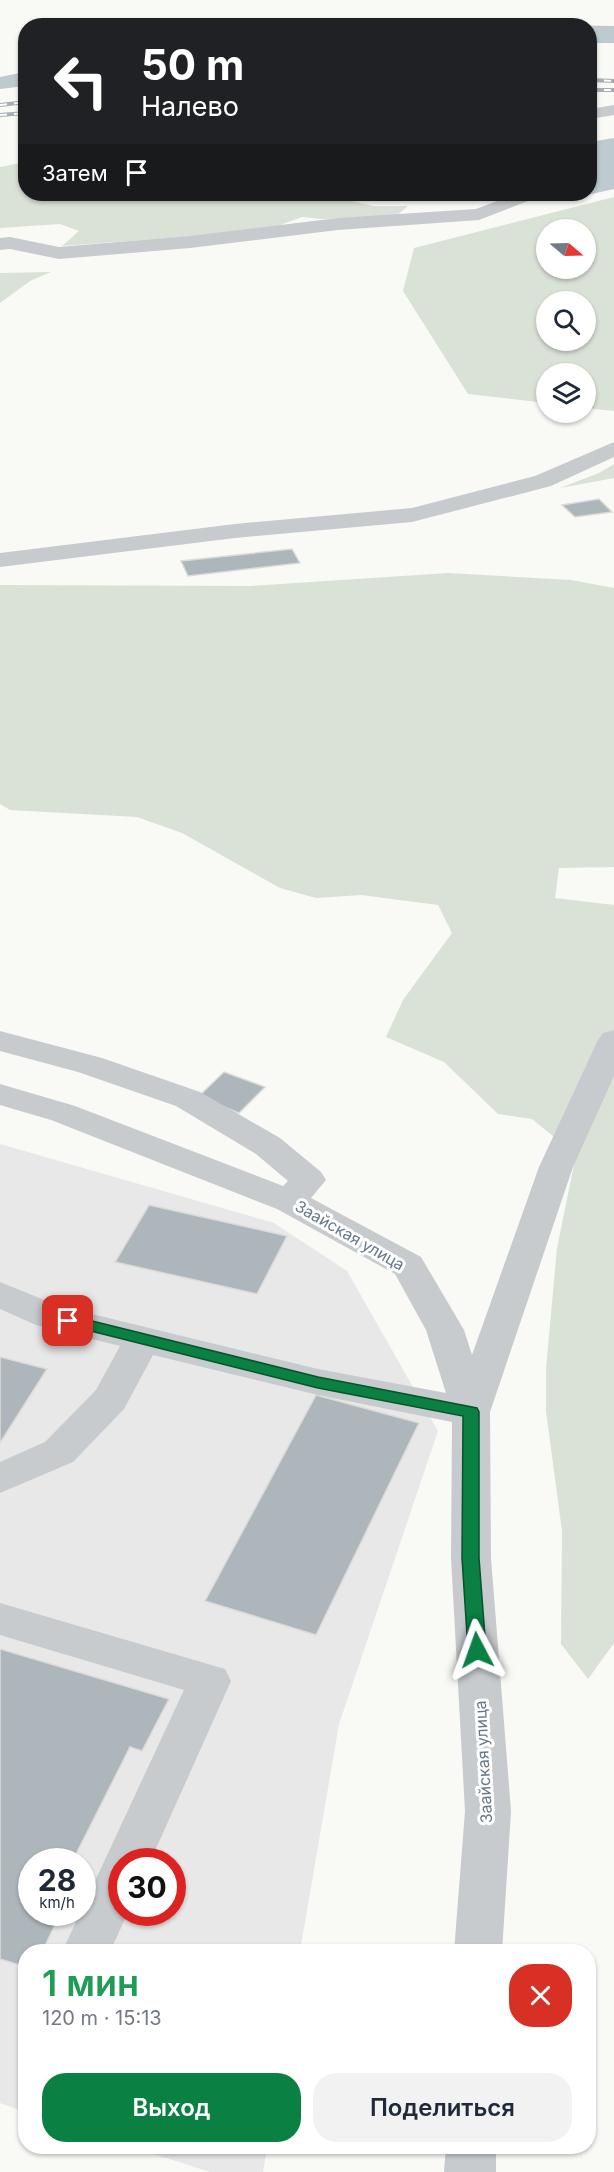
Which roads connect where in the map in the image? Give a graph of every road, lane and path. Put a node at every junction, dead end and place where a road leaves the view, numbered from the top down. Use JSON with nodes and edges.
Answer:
{"nodes":[{"id":1,"x":614,"y":110,"type":"edge"},
{"id":2,"x":597,"y":113,"type":"edge"},
{"id":3,"x":486,"y":201,"type":"edge"},
{"id":4,"x":512,"y":201,"type":"edge"},
{"id":5,"x":502,"y":205,"type":"junction"},
{"id":6,"x":0,"y":244,"type":"edge"},
{"id":7,"x":614,"y":449,"type":"edge"},
{"id":8,"x":0,"y":560,"type":"edge"},
{"id":9,"x":614,"y":1040,"type":"edge"},
{"id":10,"x":0,"y":1041,"type":"edge"},
{"id":11,"x":0,"y":1094,"type":"edge"},
{"id":12,"x":289,"y":1201,"type":"junction"},
{"id":13,"x":0,"y":1294,"type":"edge"},
{"id":14,"x":143,"y":1339,"type":"junction"},
{"id":15,"x":471,"y":1412,"type":"junction"},
{"id":16,"x":0,"y":1478,"type":"edge"},
{"id":17,"x":0,"y":1619,"type":"edge"},
{"id":18,"x":133,"y":1848,"type":"edge"},
{"id":19,"x":108,"y":1904,"type":"edge"},
{"id":20,"x":90,"y":1944,"type":"edge"},
{"id":21,"x":479,"y":1944,"type":"edge"},
{"id":22,"x":471,"y":2154,"type":"edge"},
{"id":23,"x":470,"y":2172,"type":"edge"}],
"edges":[{"from":1,"to":2,"type":"street"},
{"from":3,"to":5,"type":"street"},
{"from":4,"to":5,"type":"street"},
{"from":5,"to":6,"type":"street"},
{"from":7,"to":8,"type":"street"},
{"from":9,"to":15,"type":"street"},
{"from":10,"to":12,"type":"street","name":"Заайская улица"},
{"from":11,"to":12,"type":"street"},
{"from":12,"to":15,"type":"street","name":"Заайская улица"},
{"from":13,"to":14,"type":"street"},
{"from":14,"to":15,"type":"street"},
{"from":14,"to":16,"type":"street"},
{"from":15,"to":21,"type":"street","name":"Заайская улица"},
{"from":17,"to":18,"type":"street"},
{"from":19,"to":20,"type":"street"},
{"from":22,"to":23,"type":"street"}]}
